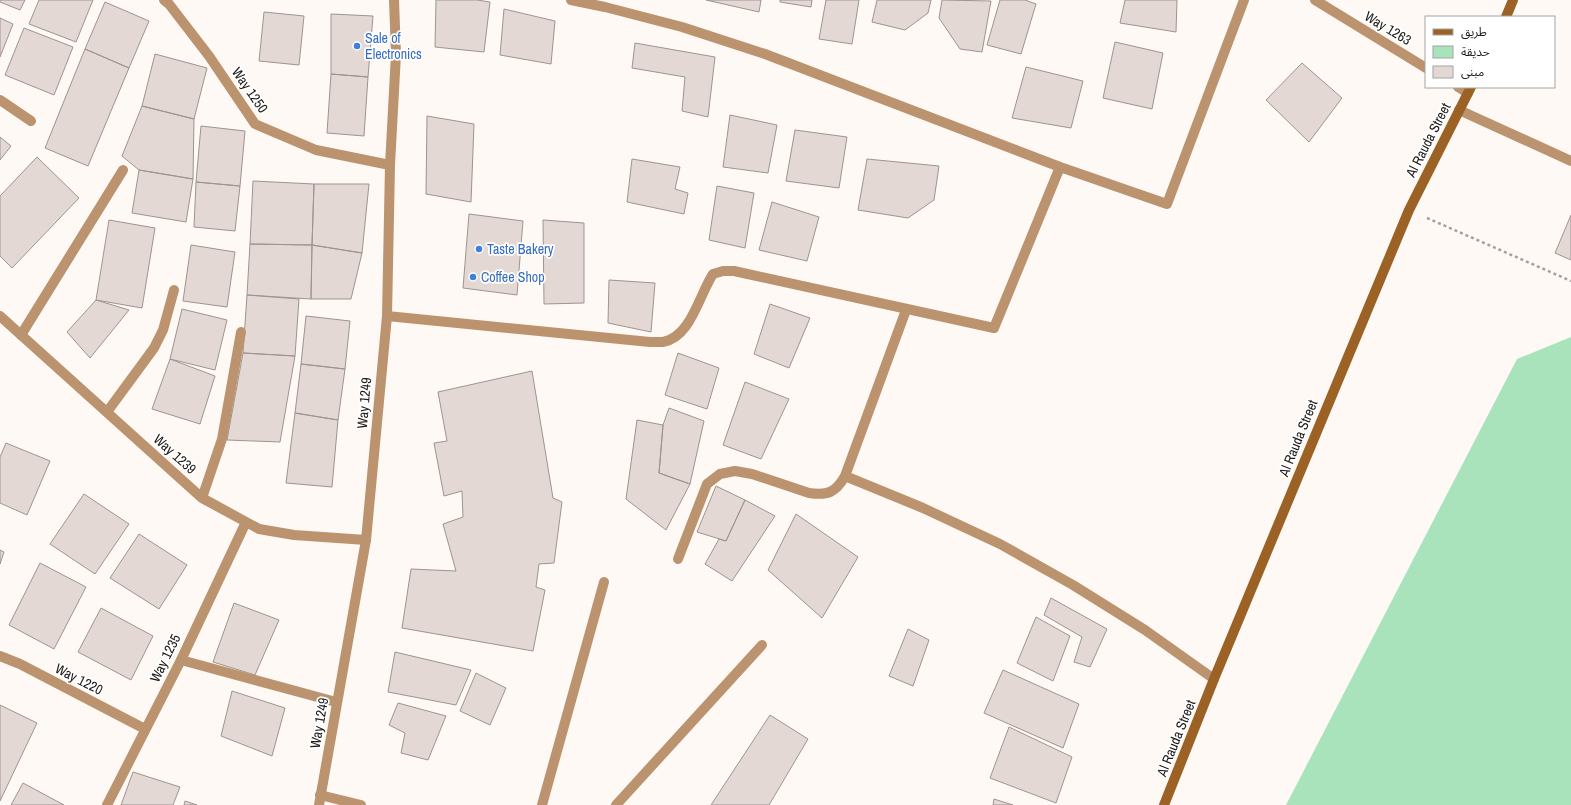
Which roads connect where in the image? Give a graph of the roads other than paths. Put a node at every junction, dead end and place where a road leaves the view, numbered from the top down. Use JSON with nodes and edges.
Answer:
{"nodes":[{"id":1,"x":164,"y":0,"type":"edge"},
{"id":2,"x":394,"y":0,"type":"edge"},
{"id":3,"x":571,"y":0,"type":"edge"},
{"id":4,"x":1244,"y":0,"type":"edge"},
{"id":5,"x":1315,"y":0,"type":"edge"},
{"id":6,"x":1518,"y":0,"type":"edge"},
{"id":7,"x":606,"y":3,"type":"edge"},
{"id":8,"x":1510,"y":9,"type":"edge"},
{"id":9,"x":1425,"y":67,"type":"edge"},
{"id":10,"x":1469,"y":90,"type":"edge"},
{"id":11,"x":0,"y":100,"type":"edge"},
{"id":12,"x":1459,"y":110,"type":"junction"},
{"id":13,"x":31,"y":121,"type":"dead end"},
{"id":14,"x":1571,"y":162,"type":"edge"},
{"id":15,"x":390,"y":165,"type":"junction"},
{"id":16,"x":1060,"y":167,"type":"junction"},
{"id":17,"x":123,"y":170,"type":"dead end"},
{"id":18,"x":174,"y":290,"type":"dead end"},
{"id":19,"x":906,"y":310,"type":"junction"},
{"id":20,"x":0,"y":316,"type":"edge"},
{"id":21,"x":387,"y":316,"type":"junction"},
{"id":22,"x":241,"y":332,"type":"dead end"},
{"id":23,"x":21,"y":335,"type":"junction"},
{"id":24,"x":107,"y":412,"type":"junction"},
{"id":25,"x":845,"y":476,"type":"junction"},
{"id":26,"x":202,"y":498,"type":"junction"},
{"id":27,"x":246,"y":522,"type":"junction"},
{"id":28,"x":366,"y":540,"type":"junction"},
{"id":29,"x":678,"y":559,"type":"dead end"},
{"id":30,"x":604,"y":582,"type":"dead end"},
{"id":31,"x":762,"y":645,"type":"dead end"},
{"id":32,"x":0,"y":656,"type":"edge"},
{"id":33,"x":181,"y":660,"type":"junction"},
{"id":34,"x":1214,"y":679,"type":"junction"},
{"id":35,"x":336,"y":702,"type":"junction"},
{"id":36,"x":146,"y":729,"type":"junction"},
{"id":37,"x":320,"y":800,"type":"edge"},
{"id":38,"x":107,"y":805,"type":"edge"},
{"id":39,"x":361,"y":805,"type":"edge"},
{"id":40,"x":542,"y":805,"type":"edge"},
{"id":41,"x":616,"y":805,"type":"edge"},
{"id":42,"x":1164,"y":805,"type":"edge"}],
"edges":[{"from":1,"to":15,"type":"street","name":"Way 1250"},
{"from":2,"to":15,"type":"street","name":"Way 1249"},
{"from":3,"to":7,"type":"street"},
{"from":4,"to":16,"type":"street"},
{"from":5,"to":9,"type":"street","name":"Way 1263"},
{"from":6,"to":8,"type":"main road"},
{"from":7,"to":16,"type":"street"},
{"from":10,"to":12,"type":"main road","name":"Al Rauda Street"},
{"from":11,"to":13,"type":"street"},
{"from":12,"to":14,"type":"street"},
{"from":12,"to":34,"type":"main road","name":"Al Rauda Street"},
{"from":15,"to":21,"type":"street","name":"Way 1249"},
{"from":16,"to":19,"type":"street"},
{"from":17,"to":23,"type":"street"},
{"from":18,"to":24,"type":"street"},
{"from":19,"to":21,"type":"street"},
{"from":19,"to":25,"type":"street"},
{"from":20,"to":23,"type":"street","name":"Way 1239"},
{"from":21,"to":28,"type":"street","name":"Way 1249"},
{"from":22,"to":26,"type":"street"},
{"from":23,"to":24,"type":"street","name":"Way 1239"},
{"from":24,"to":26,"type":"street","name":"Way 1239"},
{"from":25,"to":29,"type":"street"},
{"from":25,"to":34,"type":"street"},
{"from":26,"to":27,"type":"street","name":"Way 1239"},
{"from":27,"to":28,"type":"street","name":"Way 1239"},
{"from":27,"to":33,"type":"street","name":"Way 1235"},
{"from":28,"to":35,"type":"street","name":"Way 1249"},
{"from":30,"to":40,"type":"street"},
{"from":31,"to":41,"type":"street"},
{"from":32,"to":36,"type":"street","name":"Way 1220"},
{"from":33,"to":35,"type":"street"},
{"from":33,"to":36,"type":"street","name":"Way 1235"},
{"from":34,"to":42,"type":"main road","name":"Al Rauda Street"},
{"from":35,"to":37,"type":"street","name":"Way 1249"},
{"from":36,"to":38,"type":"street","name":"Way 1235"},
{"from":37,"to":39,"type":"street"}]}
